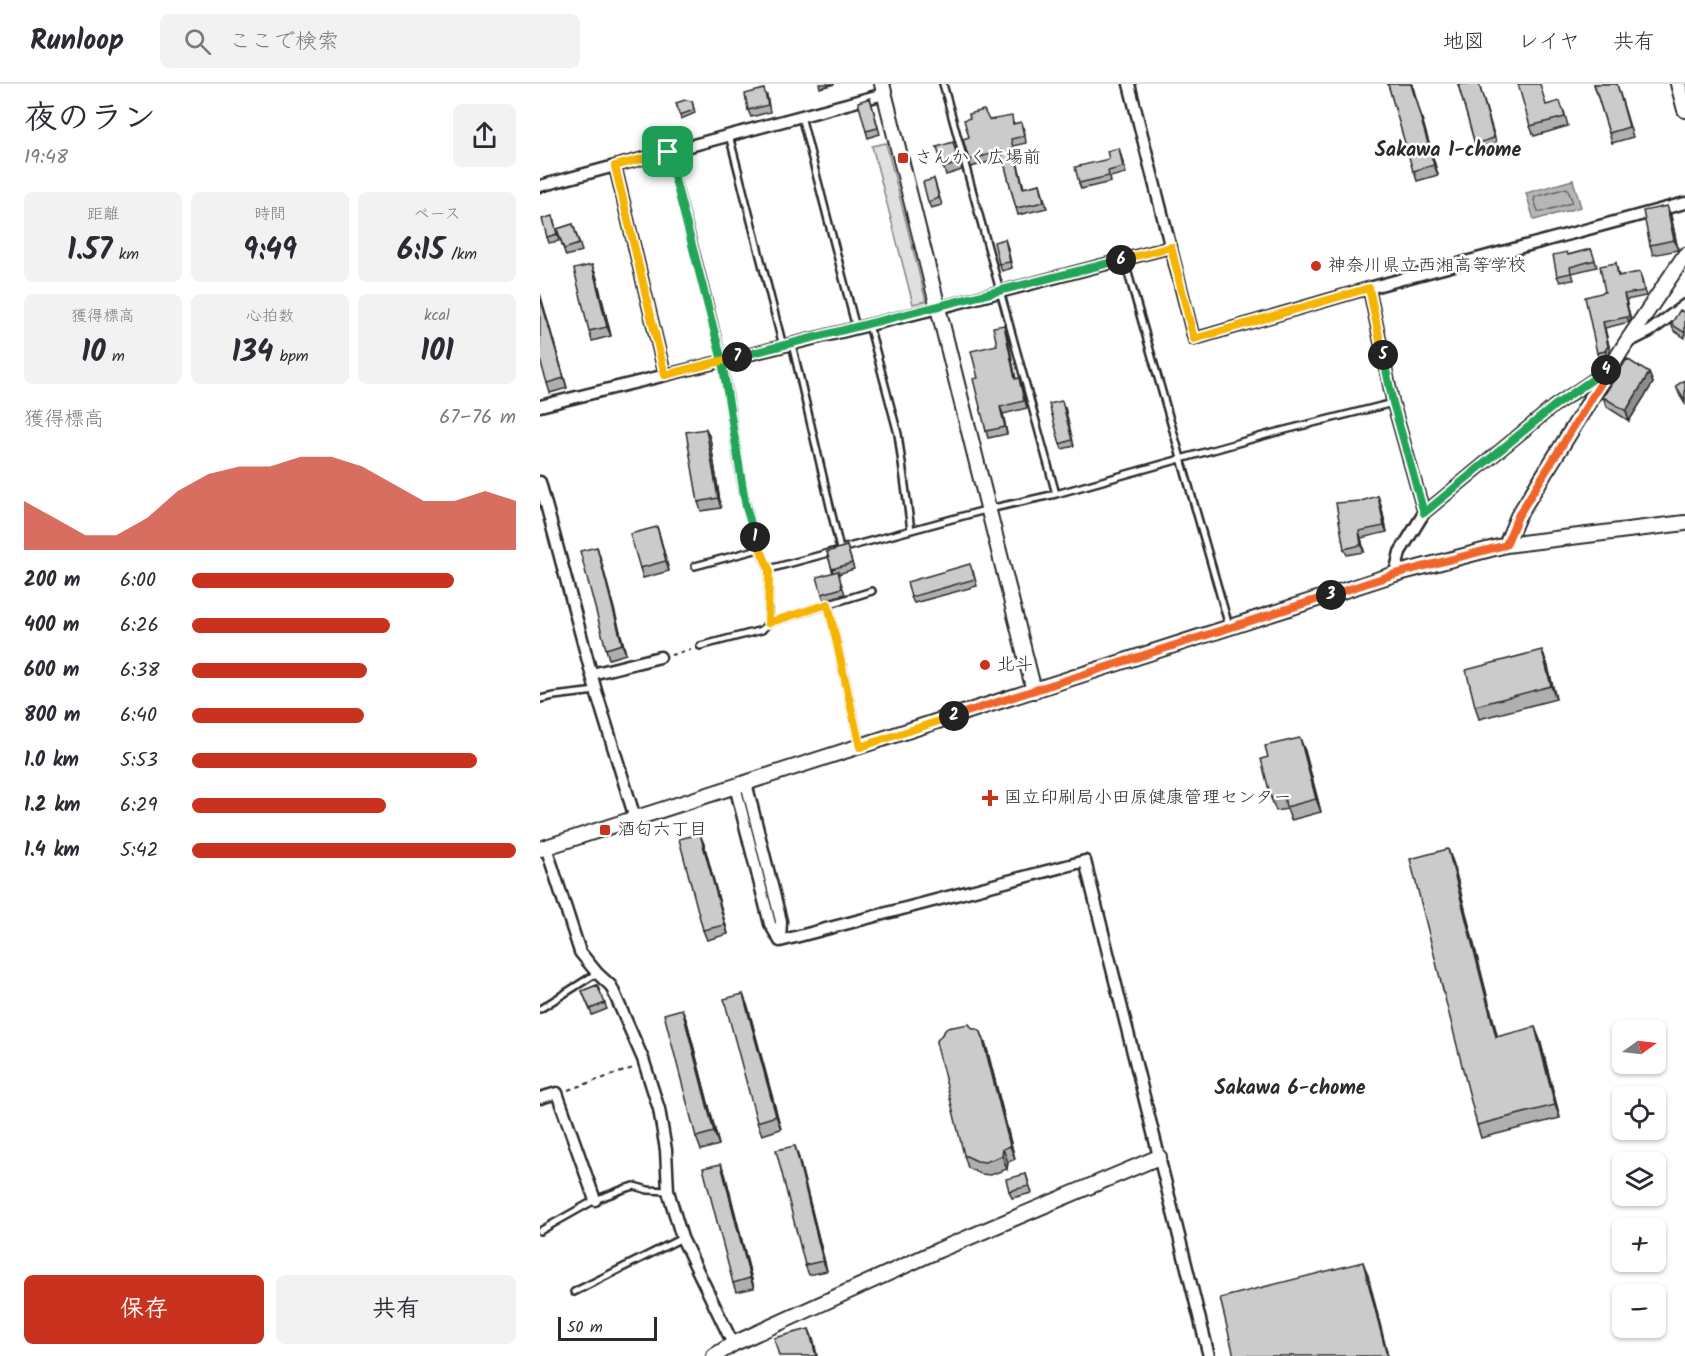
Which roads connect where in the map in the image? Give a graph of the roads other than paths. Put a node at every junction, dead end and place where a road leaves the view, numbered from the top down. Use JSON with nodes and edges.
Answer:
{"nodes":[{"id":1,"x":943,"y":84,"type":"edge"},
{"id":2,"x":1129,"y":84,"type":"edge"},
{"id":3,"x":1678,"y":84,"type":"edge"},
{"id":4,"x":883,"y":89,"type":"edge"},
{"id":5,"x":1685,"y":110,"type":"edge"},
{"id":6,"x":801,"y":116,"type":"junction"},
{"id":7,"x":729,"y":135,"type":"junction"},
{"id":8,"x":668,"y":152,"type":"junction"},
{"id":9,"x":615,"y":166,"type":"junction"},
{"id":10,"x":540,"y":186,"type":"edge"},
{"id":11,"x":1685,"y":203,"type":"edge"},
{"id":12,"x":1171,"y":247,"type":"junction"},
{"id":13,"x":1685,"y":255,"type":"edge"},
{"id":14,"x":1124,"y":259,"type":"junction"},
{"id":15,"x":1369,"y":288,"type":"junction"},
{"id":16,"x":1000,"y":290,"type":"junction"},
{"id":17,"x":1685,"y":305,"type":"edge"},
{"id":18,"x":938,"y":308,"type":"junction"},
{"id":19,"x":869,"y":324,"type":"junction"},
{"id":20,"x":856,"y":328,"type":"junction"},
{"id":21,"x":1626,"y":343,"type":"junction"},
{"id":22,"x":788,"y":345,"type":"junction"},
{"id":23,"x":722,"y":361,"type":"junction"},
{"id":24,"x":1611,"y":367,"type":"junction"},
{"id":25,"x":665,"y":375,"type":"junction"},
{"id":26,"x":1393,"y":403,"type":"junction"},
{"id":27,"x":540,"y":405,"type":"edge"},
{"id":28,"x":1181,"y":459,"type":"junction"},
{"id":29,"x":540,"y":482,"type":"edge"},
{"id":30,"x":1056,"y":494,"type":"junction"},
{"id":31,"x":989,"y":509,"type":"junction"},
{"id":32,"x":1424,"y":513,"type":"junction"},
{"id":33,"x":1685,"y":523,"type":"edge"},
{"id":34,"x":911,"y":530,"type":"junction"},
{"id":35,"x":1506,"y":545,"type":"junction"},
{"id":36,"x":759,"y":549,"type":"junction"},
{"id":37,"x":840,"y":549,"type":"junction"},
{"id":38,"x":695,"y":566,"type":"dead end"},
{"id":39,"x":769,"y":569,"type":"junction"},
{"id":40,"x":1395,"y":574,"type":"junction"},
{"id":41,"x":872,"y":591,"type":"dead end"},
{"id":42,"x":828,"y":604,"type":"junction"},
{"id":43,"x":768,"y":623,"type":"junction"},
{"id":44,"x":1229,"y":628,"type":"junction"},
{"id":45,"x":700,"y":646,"type":"road end"},
{"id":46,"x":660,"y":657,"type":"road end"},
{"id":47,"x":592,"y":675,"type":"junction"},
{"id":48,"x":596,"y":691,"type":"junction"},
{"id":49,"x":1034,"y":691,"type":"junction"},
{"id":50,"x":540,"y":699,"type":"edge"},
{"id":51,"x":860,"y":747,"type":"junction"},
{"id":52,"x":741,"y":785,"type":"junction"},
{"id":53,"x":635,"y":818,"type":"junction"},
{"id":54,"x":543,"y":848,"type":"edge"},
{"id":55,"x":597,"y":973,"type":"junction"},
{"id":56,"x":540,"y":1010,"type":"edge"},
{"id":57,"x":540,"y":1098,"type":"edge"},
{"id":58,"x":1159,"y":1157,"type":"junction"},
{"id":59,"x":668,"y":1191,"type":"junction"},
{"id":60,"x":595,"y":1200,"type":"junction"},
{"id":61,"x":540,"y":1231,"type":"edge"},
{"id":62,"x":682,"y":1238,"type":"junction"},
{"id":63,"x":574,"y":1292,"type":"dead end"},
{"id":64,"x":730,"y":1350,"type":"edge"},
{"id":65,"x":714,"y":1356,"type":"edge"},
{"id":66,"x":1209,"y":1356,"type":"edge"}],
"edges":[{"from":1,"to":16,"type":"lane"},
{"from":2,"to":12,"type":"street"},
{"from":3,"to":5,"type":"street"},
{"from":4,"to":6,"type":"street"},
{"from":4,"to":18,"type":"street"},
{"from":6,"to":7,"type":"street"},
{"from":6,"to":20,"type":"lane"},
{"from":7,"to":8,"type":"street"},
{"from":7,"to":22,"type":"lane"},
{"from":8,"to":9,"type":"street"},
{"from":8,"to":23,"type":"lane"},
{"from":9,"to":10,"type":"street"},
{"from":9,"to":25,"type":"street"},
{"from":11,"to":15,"type":"street"},
{"from":12,"to":14,"type":"street"},
{"from":12,"to":15,"type":"street"},
{"from":13,"to":21,"type":"street"},
{"from":14,"to":16,"type":"street"},
{"from":14,"to":28,"type":"lane"},
{"from":15,"to":26,"type":"street"},
{"from":16,"to":18,"type":"street"},
{"from":16,"to":30,"type":"lane"},
{"from":17,"to":21,"type":"street"},
{"from":18,"to":19,"type":"street"},
{"from":18,"to":31,"type":"street"},
{"from":19,"to":20,"type":"street"},
{"from":19,"to":34,"type":"lane"},
{"from":20,"to":22,"type":"street"},
{"from":21,"to":24,"type":"street"},
{"from":22,"to":23,"type":"street"},
{"from":22,"to":37,"type":"lane"},
{"from":23,"to":25,"type":"street"},
{"from":23,"to":36,"type":"lane"},
{"from":24,"to":32,"type":"street"},
{"from":24,"to":35,"type":"street"},
{"from":25,"to":27,"type":"street"},
{"from":26,"to":28,"type":"lane"},
{"from":26,"to":32,"type":"street"},
{"from":28,"to":30,"type":"lane"},
{"from":28,"to":44,"type":"lane"},
{"from":29,"to":47,"type":"street"},
{"from":30,"to":31,"type":"lane"},
{"from":31,"to":34,"type":"lane"},
{"from":31,"to":49,"type":"street"},
{"from":32,"to":40,"type":"street"},
{"from":33,"to":35,"type":"street"},
{"from":34,"to":37,"type":"lane"},
{"from":35,"to":40,"type":"street"},
{"from":36,"to":38,"type":"lane"},
{"from":36,"to":39,"type":"lane"},
{"from":37,"to":39,"type":"lane"},
{"from":39,"to":43,"type":"lane"},
{"from":40,"to":44,"type":"street"},
{"from":41,"to":42,"type":"lane"},
{"from":42,"to":43,"type":"lane"},
{"from":42,"to":51,"type":"lane"},
{"from":43,"to":45,"type":"lane"},
{"from":44,"to":49,"type":"street"},
{"from":46,"to":47,"type":"street"},
{"from":47,"to":48,"type":"street"},
{"from":48,"to":50,"type":"lane"},
{"from":48,"to":53,"type":"street"},
{"from":49,"to":51,"type":"street"},
{"from":51,"to":52,"type":"street"},
{"from":52,"to":53,"type":"street"},
{"from":52,"to":58,"type":"street"},
{"from":53,"to":54,"type":"street"},
{"from":54,"to":55,"type":"street"},
{"from":55,"to":56,"type":"lane"},
{"from":55,"to":59,"type":"street"},
{"from":57,"to":60,"type":"street"},
{"from":58,"to":64,"type":"street"},
{"from":58,"to":66,"type":"street"},
{"from":59,"to":60,"type":"lane"},
{"from":59,"to":62,"type":"street"},
{"from":60,"to":61,"type":"lane"},
{"from":62,"to":63,"type":"lane"},
{"from":62,"to":64,"type":"street"},
{"from":64,"to":65,"type":"street"}]}
